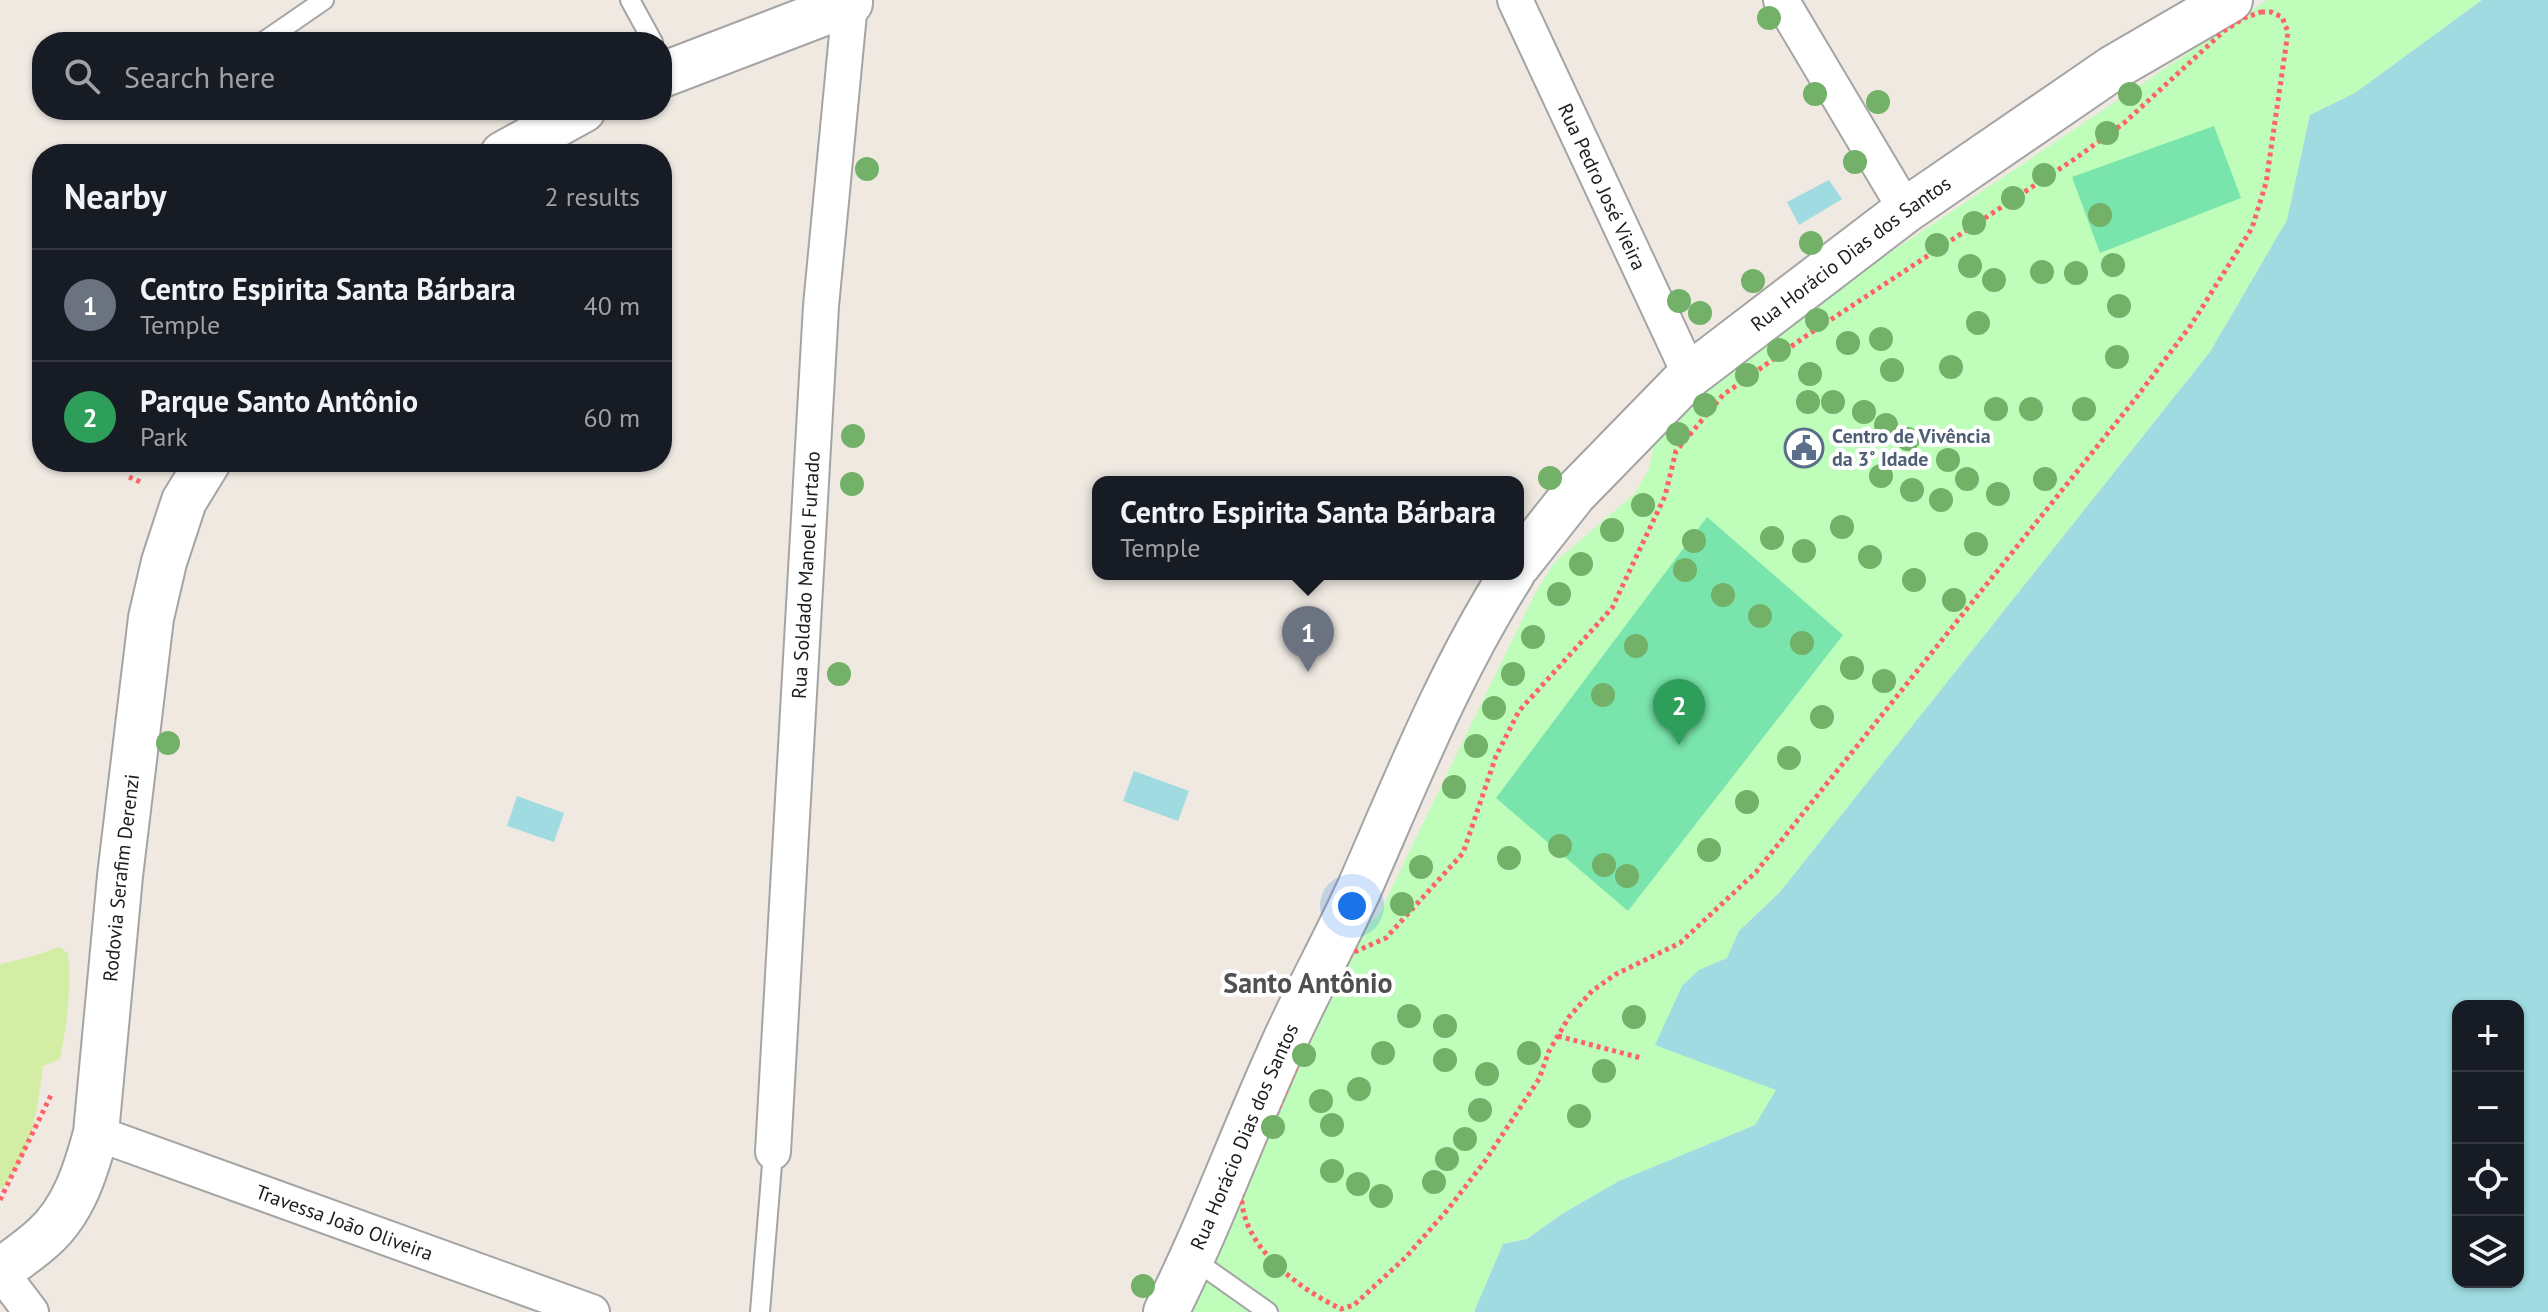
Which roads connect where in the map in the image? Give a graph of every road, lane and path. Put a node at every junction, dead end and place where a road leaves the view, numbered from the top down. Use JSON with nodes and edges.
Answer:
{"nodes":[{"id":1,"x":324,"y":0,"type":"edge"},
{"id":2,"x":630,"y":0,"type":"edge"},
{"id":3,"x":1515,"y":0,"type":"edge"},
{"id":4,"x":1781,"y":0,"type":"edge"},
{"id":5,"x":2230,"y":0,"type":"edge"},
{"id":6,"x":850,"y":2,"type":"edge"},
{"id":7,"x":278,"y":32,"type":"edge"},
{"id":8,"x":647,"y":32,"type":"edge"},
{"id":9,"x":672,"y":59,"type":"edge"},
{"id":10,"x":565,"y":120,"type":"edge"},
{"id":11,"x":521,"y":144,"type":"edge"},
{"id":12,"x":1906,"y":210,"type":"junction"},
{"id":13,"x":1690,"y":375,"type":"junction"},
{"id":14,"x":202,"y":472,"type":"edge"},
{"id":15,"x":1524,"y":557,"type":"edge"},
{"id":16,"x":1508,"y":580,"type":"edge"},
{"id":17,"x":1558,"y":1036,"type":"junction"},
{"id":18,"x":106,"y":1042,"type":"junction"},
{"id":19,"x":1641,"y":1058,"type":"dead end"},
{"id":20,"x":96,"y":1133,"type":"junction"},
{"id":21,"x":773,"y":1152,"type":"joint"},
{"id":22,"x":0,"y":1200,"type":"edge"},
{"id":23,"x":1193,"y":1259,"type":"junction"},
{"id":24,"x":0,"y":1271,"type":"edge"},
{"id":25,"x":31,"y":1312,"type":"edge"},
{"id":26,"x":592,"y":1312,"type":"edge"},
{"id":27,"x":760,"y":1312,"type":"edge"},
{"id":28,"x":1166,"y":1312,"type":"edge"},
{"id":29,"x":1268,"y":1312,"type":"edge"}],
"edges":[{"from":1,"to":7,"type":"lane"},
{"from":2,"to":8,"type":"lane"},
{"from":3,"to":13,"type":"street","name":"Rua Pedro José Vieira"},
{"from":4,"to":12,"type":"street"},
{"from":5,"to":12,"type":"street","name":"Rua Horácio Dias dos Santos"},
{"from":6,"to":9,"type":"street"},
{"from":6,"to":21,"type":"street","name":"Rua Soldado Manoel Furtado"},
{"from":10,"to":11,"type":"street"},
{"from":12,"to":13,"type":"street","name":"Rua Horácio Dias dos Santos"},
{"from":13,"to":15,"type":"street","name":"Rua Horácio Dias dos Santos"},
{"from":14,"to":18,"type":"street","name":"Rodovia Serafim Derenzi"},
{"from":16,"to":23,"type":"street","name":"Rua Horácio Dias dos Santos"},
{"from":17,"to":17,"type":"path"},
{"from":17,"to":19,"type":"path"},
{"from":18,"to":20,"type":"street","name":"Rodovia Serafim Derenzi"},
{"from":18,"to":22,"type":"path"},
{"from":20,"to":24,"type":"street","name":"Rodovia Serafim Derenzi"},
{"from":20,"to":26,"type":"street","name":"Travessa João Oliveira"},
{"from":21,"to":27,"type":"lane"},
{"from":23,"to":28,"type":"street","name":"Rua Horácio Dias dos Santos"},
{"from":23,"to":29,"type":"lane"},
{"from":24,"to":25,"type":"street"}]}
